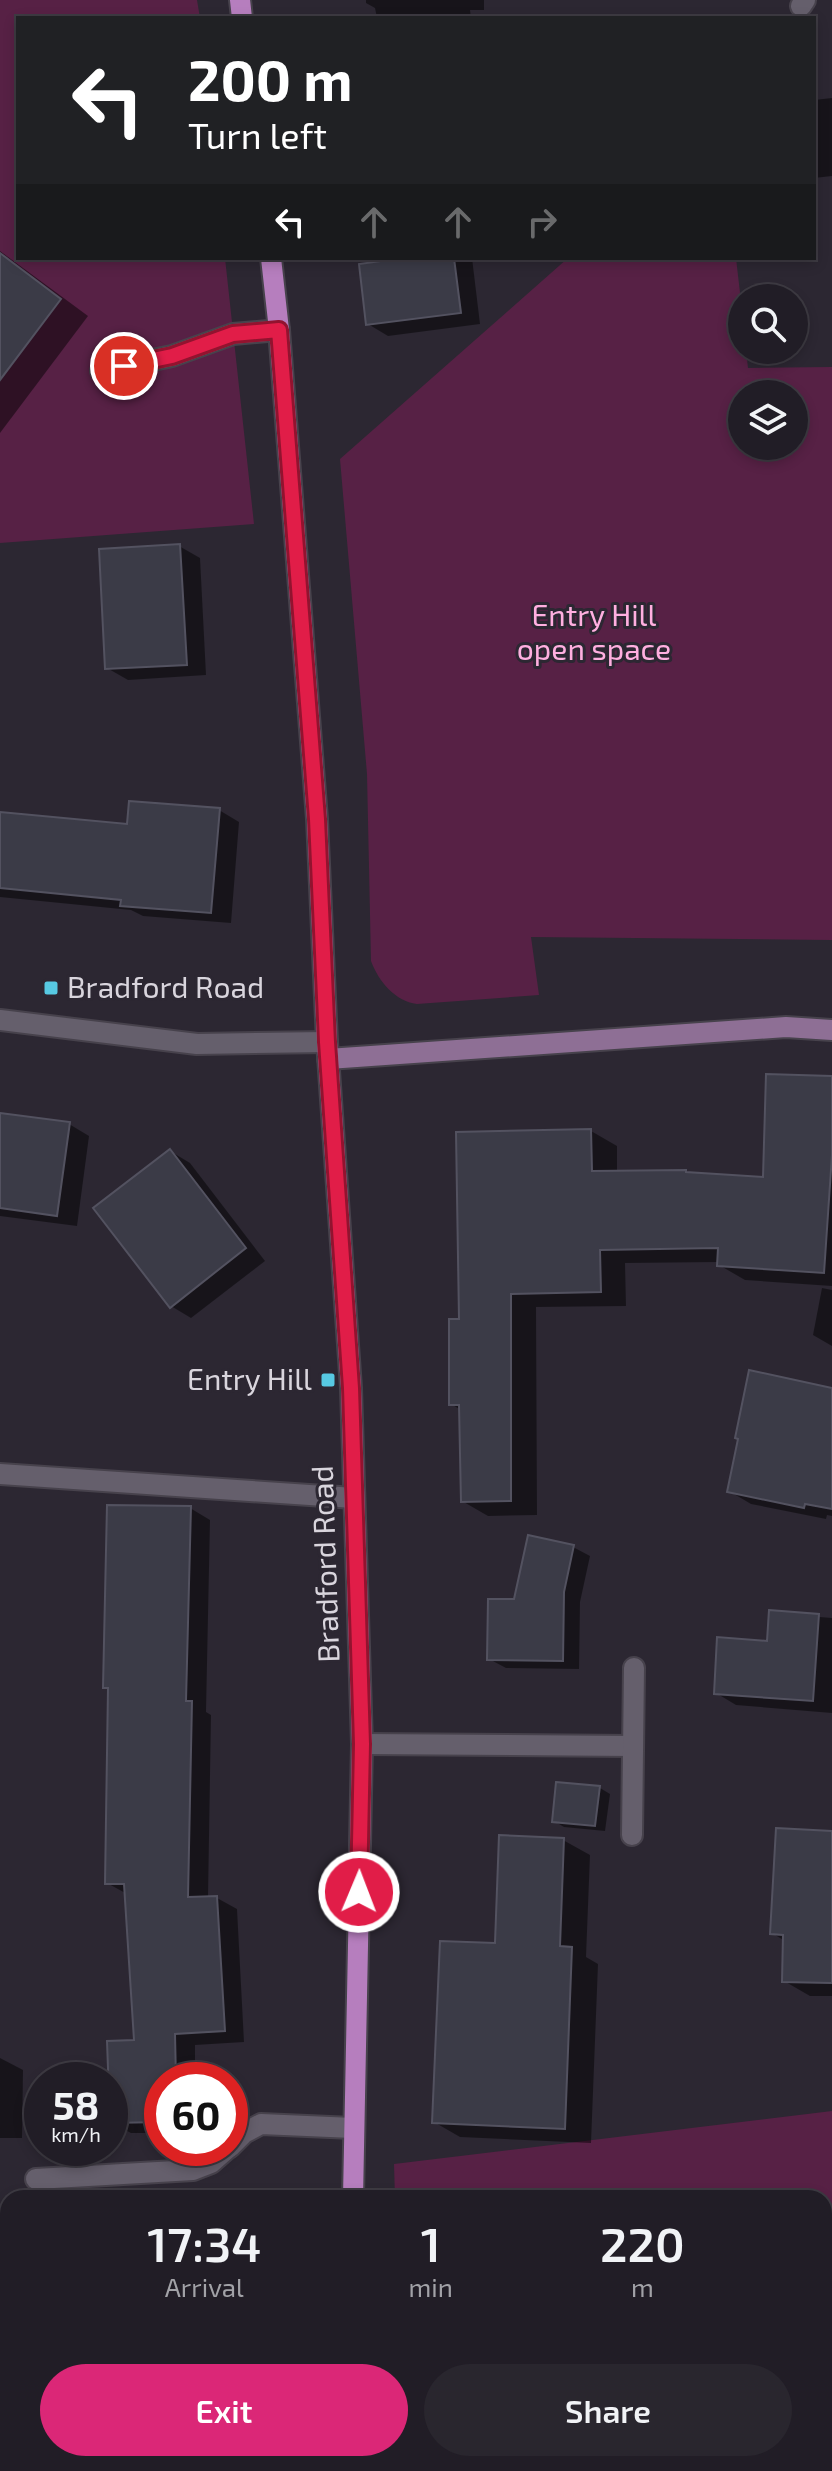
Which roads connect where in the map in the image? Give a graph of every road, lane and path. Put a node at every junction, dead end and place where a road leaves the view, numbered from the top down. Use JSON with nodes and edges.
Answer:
{"nodes":[{"id":1,"x":271,"y":260,"type":"edge"},
{"id":2,"x":279,"y":330,"type":"junction"},
{"id":3,"x":101,"y":371,"type":"dead end"},
{"id":4,"x":0,"y":1020,"type":"edge"},
{"id":5,"x":832,"y":1030,"type":"edge"},
{"id":6,"x":327,"y":1051,"type":"junction"},
{"id":7,"x":0,"y":1474,"type":"edge"},
{"id":8,"x":354,"y":1498,"type":"junction"},
{"id":9,"x":634,"y":1668,"type":"dead end"},
{"id":10,"x":362,"y":1744,"type":"junction"},
{"id":11,"x":633,"y":1746,"type":"junction"},
{"id":12,"x":632,"y":1835,"type":"dead end"},
{"id":13,"x":353,"y":2128,"type":"junction"},
{"id":14,"x":248,"y":2131,"type":"edge"},
{"id":15,"x":203,"y":2166,"type":"edge"},
{"id":16,"x":36,"y":2179,"type":"dead end"},
{"id":17,"x":353,"y":2190,"type":"edge"}],
"edges":[{"from":1,"to":2,"type":"main road","name":"Bradford Road"},
{"from":2,"to":3,"type":"street"},
{"from":2,"to":6,"type":"main road","name":"Bradford Road"},
{"from":4,"to":6,"type":"street"},
{"from":5,"to":6,"type":"street"},
{"from":6,"to":8,"type":"main road","name":"Bradford Road"},
{"from":7,"to":8,"type":"street"},
{"from":8,"to":10,"type":"main road","name":"Bradford Road"},
{"from":9,"to":11,"type":"street"},
{"from":10,"to":11,"type":"street"},
{"from":10,"to":13,"type":"main road","name":"Bradford Road"},
{"from":11,"to":12,"type":"street"},
{"from":13,"to":14,"type":"street"},
{"from":13,"to":17,"type":"main road","name":"Bradford Road"},
{"from":15,"to":16,"type":"street"}]}
